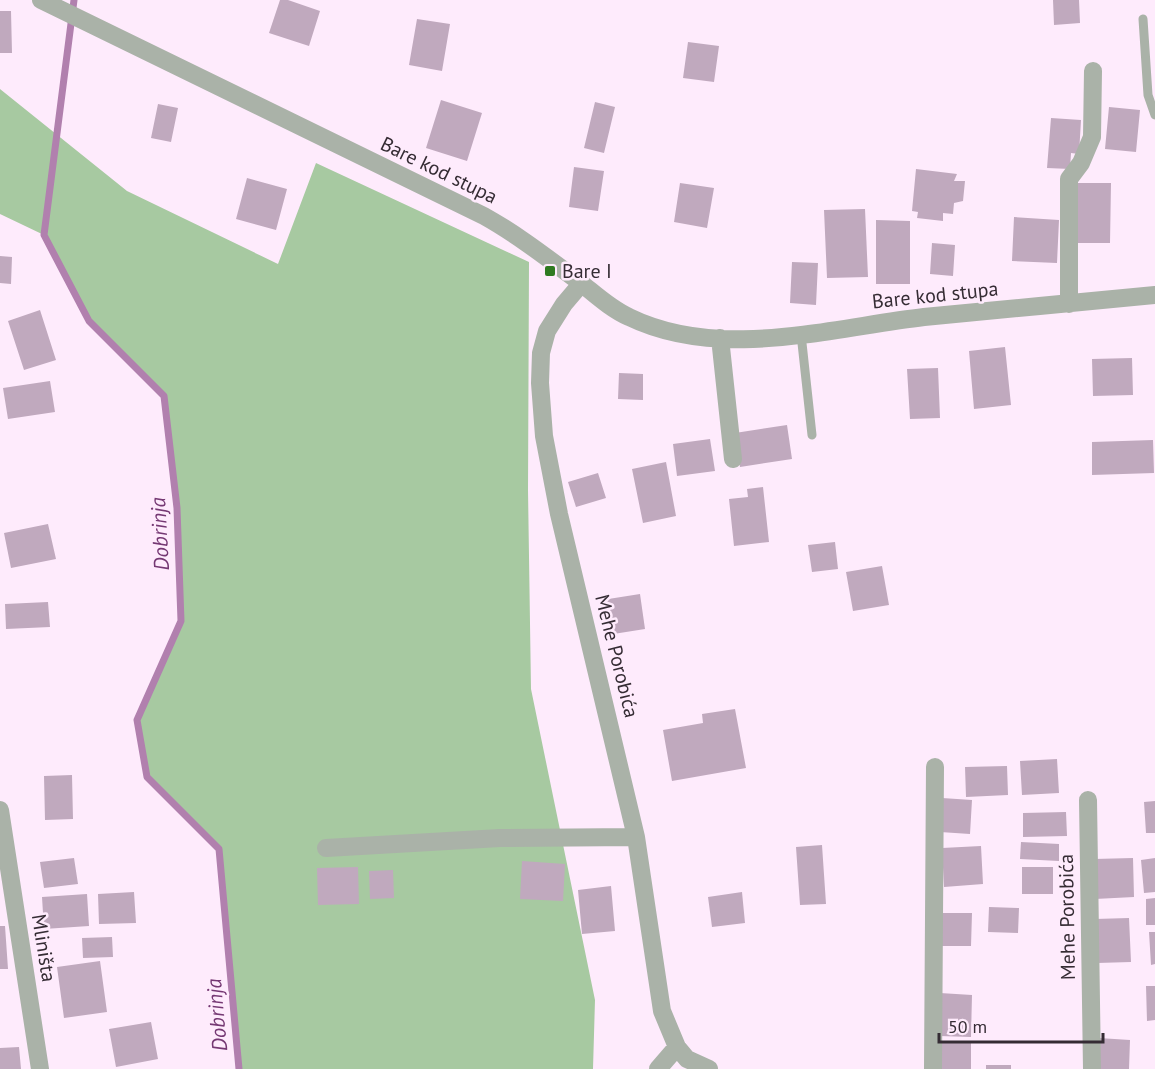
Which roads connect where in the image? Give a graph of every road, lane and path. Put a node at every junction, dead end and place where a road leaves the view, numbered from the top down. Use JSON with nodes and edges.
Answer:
{"nodes":[{"id":1,"x":48,"y":3,"type":"edge"},
{"id":2,"x":1143,"y":19,"type":"dead end"},
{"id":3,"x":1093,"y":72,"type":"dead end"},
{"id":4,"x":1155,"y":115,"type":"edge"},
{"id":5,"x":581,"y":284,"type":"junction"},
{"id":6,"x":1155,"y":295,"type":"edge"},
{"id":7,"x":1069,"y":304,"type":"junction"},
{"id":8,"x":801,"y":334,"type":"junction"},
{"id":9,"x":720,"y":338,"type":"junction"},
{"id":10,"x":812,"y":435,"type":"dead end"},
{"id":11,"x":733,"y":459,"type":"dead end"},
{"id":12,"x":935,"y":767,"type":"dead end"},
{"id":13,"x":1088,"y":800,"type":"dead end"},
{"id":14,"x":0,"y":810,"type":"edge"},
{"id":15,"x":1,"y":835,"type":"edge"},
{"id":16,"x":636,"y":837,"type":"junction"},
{"id":17,"x":327,"y":848,"type":"dead end"},
{"id":18,"x":676,"y":1047,"type":"junction"},
{"id":19,"x":40,"y":1069,"type":"edge"},
{"id":20,"x":658,"y":1069,"type":"edge"},
{"id":21,"x":709,"y":1069,"type":"edge"},
{"id":22,"x":933,"y":1069,"type":"edge"},
{"id":23,"x":1092,"y":1069,"type":"edge"}],
"edges":[{"from":1,"to":5,"type":"street","name":"Bare kod stupa"},
{"from":2,"to":4,"type":"lane"},
{"from":3,"to":7,"type":"street"},
{"from":5,"to":9,"type":"street","name":"Bare kod stupa"},
{"from":5,"to":16,"type":"street","name":"Mehe Porobića"},
{"from":6,"to":7,"type":"street","name":"Bare kod stupa"},
{"from":7,"to":8,"type":"street","name":"Bare kod stupa"},
{"from":8,"to":9,"type":"street","name":"Bare kod stupa"},
{"from":8,"to":10,"type":"lane"},
{"from":9,"to":11,"type":"street"},
{"from":12,"to":22,"type":"street"},
{"from":13,"to":23,"type":"street","name":"Mehe Porobića"},
{"from":14,"to":15,"type":"street","name":"Mliništa"},
{"from":15,"to":19,"type":"street","name":"Mliništa"},
{"from":16,"to":17,"type":"street"},
{"from":16,"to":18,"type":"street","name":"Mehe Porobića"},
{"from":18,"to":20,"type":"street"},
{"from":18,"to":21,"type":"street"}]}
